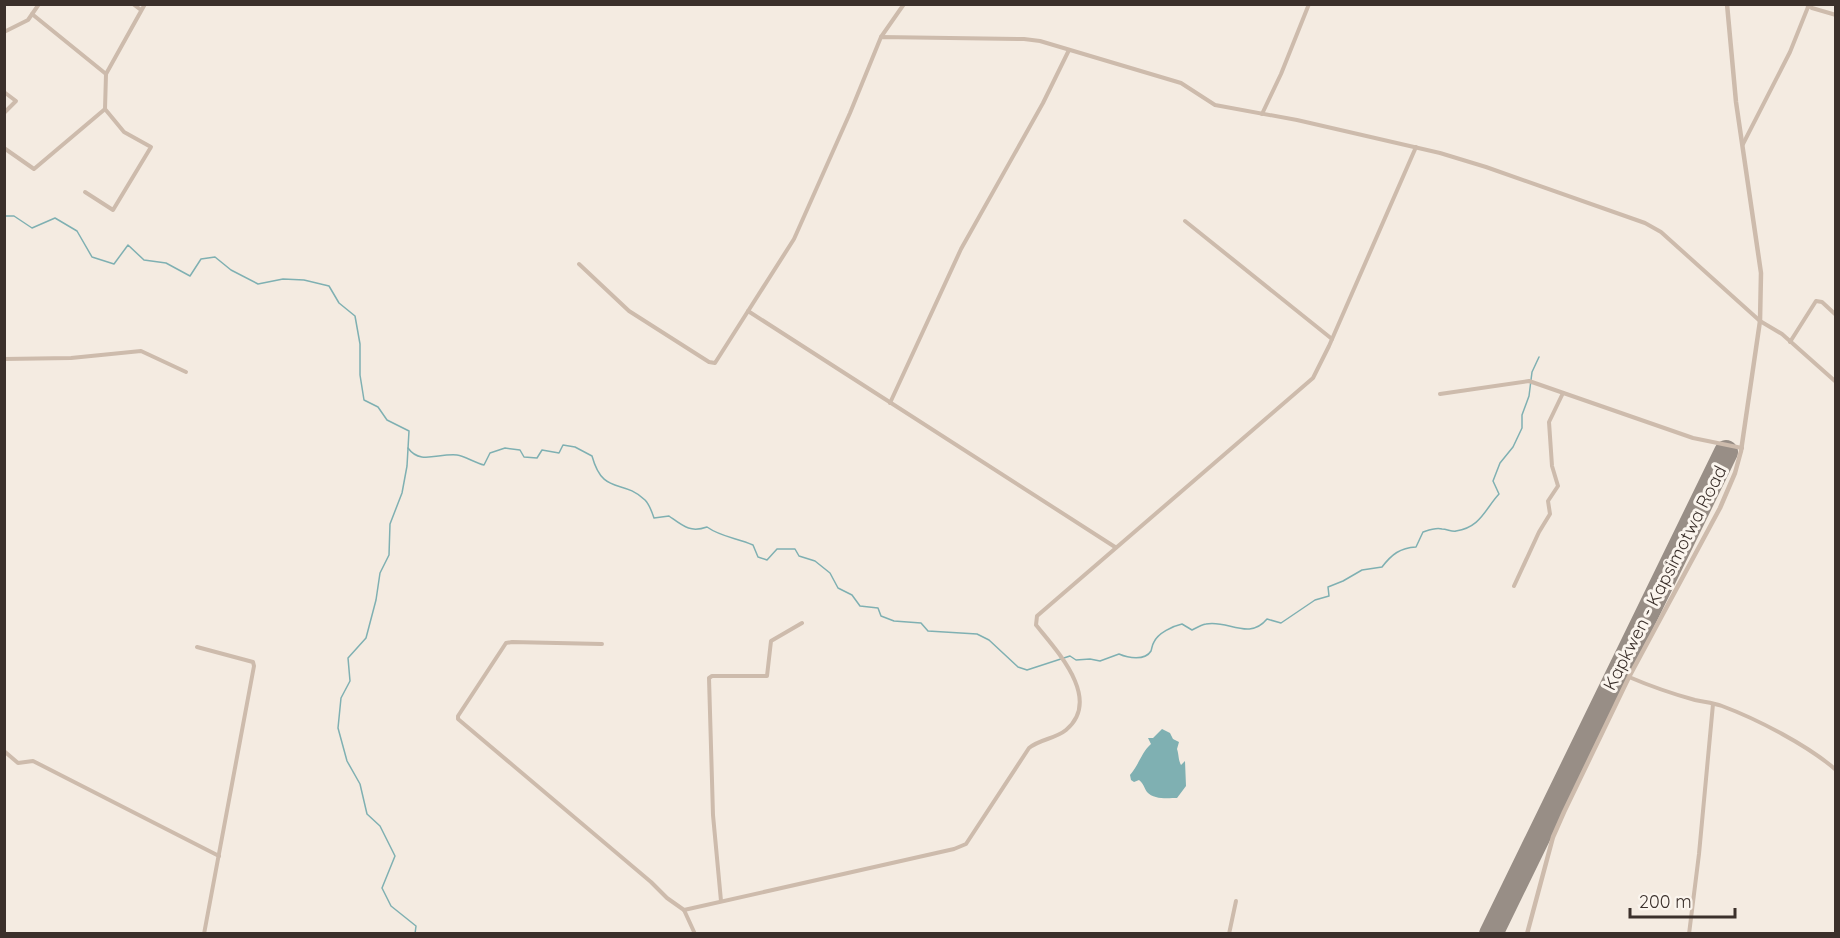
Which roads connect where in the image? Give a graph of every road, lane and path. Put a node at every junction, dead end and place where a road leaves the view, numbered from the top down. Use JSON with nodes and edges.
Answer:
{"nodes":[{"id":1,"x":39,"y":4,"type":"edge"},
{"id":2,"x":133,"y":4,"type":"edge"},
{"id":3,"x":145,"y":4,"type":"edge"},
{"id":4,"x":904,"y":4,"type":"edge"},
{"id":5,"x":1308,"y":4,"type":"edge"},
{"id":6,"x":1727,"y":4,"type":"edge"},
{"id":7,"x":1807,"y":6,"type":"edge"},
{"id":8,"x":141,"y":10,"type":"junction"},
{"id":9,"x":32,"y":14,"type":"junction"},
{"id":10,"x":1836,"y":15,"type":"edge"},
{"id":11,"x":4,"y":32,"type":"edge"},
{"id":12,"x":881,"y":37,"type":"junction"},
{"id":13,"x":1069,"y":50,"type":"junction"},
{"id":14,"x":106,"y":74,"type":"junction"},
{"id":15,"x":4,"y":92,"type":"edge"},
{"id":16,"x":105,"y":109,"type":"junction"},
{"id":17,"x":4,"y":113,"type":"edge"},
{"id":18,"x":1262,"y":114,"type":"junction"},
{"id":19,"x":1743,"y":144,"type":"junction"},
{"id":20,"x":1416,"y":147,"type":"junction"},
{"id":21,"x":4,"y":148,"type":"edge"},
{"id":22,"x":85,"y":192,"type":"dead end"},
{"id":23,"x":1185,"y":221,"type":"dead end"},
{"id":24,"x":579,"y":264,"type":"dead end"},
{"id":25,"x":748,"y":311,"type":"junction"},
{"id":26,"x":1836,"y":315,"type":"edge"},
{"id":27,"x":1760,"y":321,"type":"junction"},
{"id":28,"x":1332,"y":339,"type":"junction"},
{"id":29,"x":1790,"y":342,"type":"junction"},
{"id":30,"x":4,"y":359,"type":"edge"},
{"id":31,"x":186,"y":372,"type":"dead end"},
{"id":32,"x":1836,"y":382,"type":"edge"},
{"id":33,"x":1563,"y":393,"type":"junction"},
{"id":34,"x":1440,"y":394,"type":"dead end"},
{"id":35,"x":890,"y":403,"type":"junction"},
{"id":36,"x":1742,"y":448,"type":"junction"},
{"id":37,"x":1115,"y":547,"type":"junction"},
{"id":38,"x":1514,"y":586,"type":"dead end"},
{"id":39,"x":802,"y":623,"type":"dead end"},
{"id":40,"x":602,"y":644,"type":"dead end"},
{"id":41,"x":197,"y":647,"type":"dead end"},
{"id":42,"x":1629,"y":677,"type":"junction"},
{"id":43,"x":1713,"y":704,"type":"junction"},
{"id":44,"x":4,"y":751,"type":"edge"},
{"id":45,"x":1836,"y":770,"type":"edge"},
{"id":46,"x":219,"y":856,"type":"junction"},
{"id":47,"x":721,"y":901,"type":"junction"},
{"id":48,"x":1236,"y":901,"type":"dead end"},
{"id":49,"x":684,"y":910,"type":"junction"},
{"id":50,"x":204,"y":933,"type":"edge"},
{"id":51,"x":695,"y":933,"type":"edge"},
{"id":52,"x":1229,"y":933,"type":"edge"},
{"id":53,"x":1527,"y":933,"type":"edge"},
{"id":54,"x":1689,"y":933,"type":"edge"}],
"edges":[{"from":1,"to":9,"type":"street"},
{"from":2,"to":8,"type":"street"},
{"from":3,"to":8,"type":"street"},
{"from":4,"to":12,"type":"street"},
{"from":5,"to":18,"type":"street"},
{"from":6,"to":19,"type":"street","name":"Kapkwen - Kapsimotwa Road"},
{"from":7,"to":10,"type":"street"},
{"from":7,"to":19,"type":"street"},
{"from":8,"to":14,"type":"street"},
{"from":9,"to":11,"type":"street"},
{"from":9,"to":14,"type":"street"},
{"from":12,"to":13,"type":"street"},
{"from":12,"to":25,"type":"street"},
{"from":13,"to":18,"type":"street"},
{"from":13,"to":35,"type":"street"},
{"from":14,"to":16,"type":"street"},
{"from":15,"to":17,"type":"street"},
{"from":16,"to":21,"type":"street"},
{"from":16,"to":22,"type":"street"},
{"from":18,"to":20,"type":"street"},
{"from":19,"to":27,"type":"street","name":"Kapkwen - Kapsimotwa Road"},
{"from":20,"to":27,"type":"street"},
{"from":20,"to":28,"type":"street"},
{"from":23,"to":28,"type":"street"},
{"from":24,"to":25,"type":"street"},
{"from":25,"to":35,"type":"street"},
{"from":26,"to":29,"type":"street"},
{"from":27,"to":29,"type":"street"},
{"from":27,"to":36,"type":"street","name":"Kapkwen - Kapsimotwa Road"},
{"from":28,"to":37,"type":"street"},
{"from":29,"to":32,"type":"street"},
{"from":30,"to":31,"type":"street"},
{"from":33,"to":34,"type":"street"},
{"from":33,"to":36,"type":"street"},
{"from":33,"to":38,"type":"street"},
{"from":35,"to":37,"type":"street"},
{"from":36,"to":42,"type":"street","name":"Kapkwen - Kapsimotwa Road"},
{"from":37,"to":47,"type":"street"},
{"from":39,"to":47,"type":"street"},
{"from":40,"to":49,"type":"street"},
{"from":41,"to":46,"type":"street"},
{"from":42,"to":43,"type":"street"},
{"from":42,"to":53,"type":"street","name":"Kapkwen - Kapsimotwa Road"},
{"from":43,"to":45,"type":"street"},
{"from":43,"to":54,"type":"street"},
{"from":44,"to":46,"type":"street"},
{"from":46,"to":50,"type":"street"},
{"from":47,"to":49,"type":"street"},
{"from":48,"to":52,"type":"street"},
{"from":49,"to":51,"type":"street"}]}
